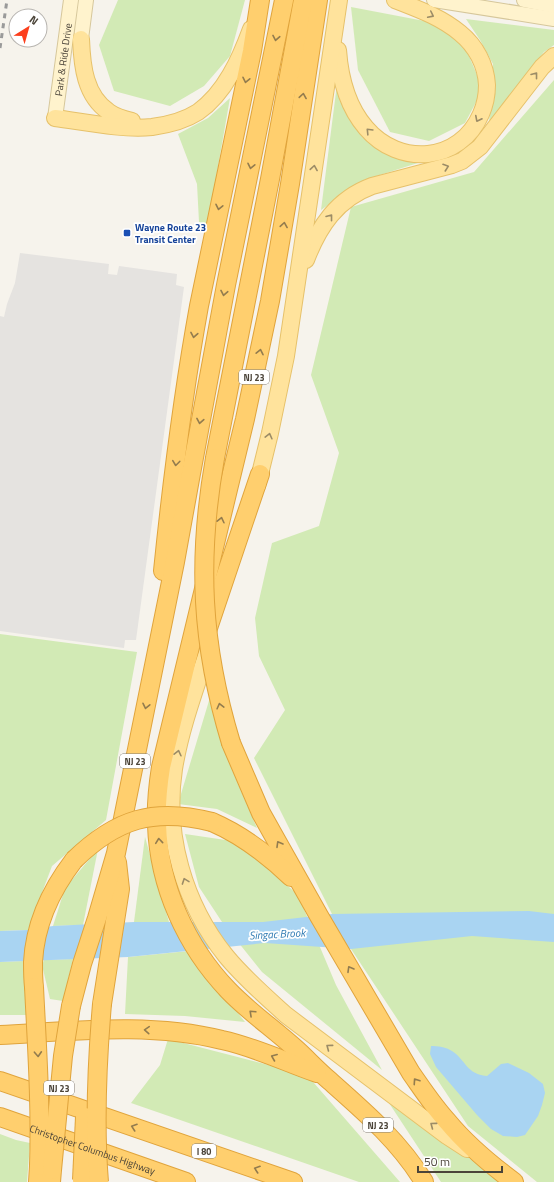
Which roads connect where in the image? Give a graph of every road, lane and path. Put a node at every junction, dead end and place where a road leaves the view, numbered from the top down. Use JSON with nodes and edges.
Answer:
{"nodes":[{"id":1,"x":71,"y":0,"type":"edge"},
{"id":2,"x":259,"y":0,"type":"edge"},
{"id":3,"x":284,"y":0,"type":"edge"},
{"id":4,"x":303,"y":0,"type":"edge"},
{"id":5,"x":318,"y":0,"type":"edge"},
{"id":6,"x":395,"y":0,"type":"edge"},
{"id":7,"x":434,"y":0,"type":"edge"},
{"id":8,"x":524,"y":0,"type":"edge"},
{"id":9,"x":86,"y":2,"type":"edge"},
{"id":10,"x":339,"y":3,"type":"edge"},
{"id":11,"x":554,"y":6,"type":"edge"},
{"id":12,"x":554,"y":19,"type":"edge"},
{"id":13,"x":81,"y":39,"type":"joint"},
{"id":14,"x":554,"y":56,"type":"edge"},
{"id":15,"x":55,"y":118,"type":"joint"},
{"id":16,"x":168,"y":124,"type":"junction"},
{"id":17,"x":292,"y":318,"type":"junction"},
{"id":18,"x":260,"y":474,"type":"junction"},
{"id":19,"x":154,"y":668,"type":"junction"},
{"id":20,"x":165,"y":748,"type":"junction"},
{"id":21,"x":116,"y":853,"type":"junction"},
{"id":22,"x":305,"y":890,"type":"junction"},
{"id":23,"x":0,"y":1035,"type":"edge"},
{"id":24,"x":323,"y":1075,"type":"junction"},
{"id":25,"x":0,"y":1081,"type":"edge"},
{"id":26,"x":0,"y":1117,"type":"edge"},
{"id":27,"x":500,"y":1171,"type":"junction"},
{"id":28,"x":45,"y":1175,"type":"edge"},
{"id":29,"x":88,"y":1181,"type":"edge"},
{"id":30,"x":186,"y":1182,"type":"edge"},
{"id":31,"x":293,"y":1182,"type":"edge"},
{"id":32,"x":424,"y":1182,"type":"edge"},
{"id":33,"x":514,"y":1182,"type":"edge"}],
"edges":[{"from":1,"to":15,"type":"main road","name":"Park & Ride Drive"},
{"from":2,"to":16,"type":"main road"},
{"from":2,"to":19,"type":"highway","one_way":true},
{"from":3,"to":19,"type":"highway","number":"NJ 23","one_way":true},
{"from":22,"to":4,"type":"highway","one_way":true,"bridge":true},
{"from":20,"to":5,"type":"highway","number":"NJ 23","one_way":true},
{"from":6,"to":10,"type":"main road","one_way":true},
{"from":7,"to":12,"type":"main road"},
{"from":8,"to":11,"type":"main road"},
{"from":9,"to":13,"type":"main road","name":"Park & Ride Drive"},
{"from":17,"to":10,"type":"main road","one_way":true},
{"from":13,"to":16,"type":"main road"},
{"from":17,"to":14,"type":"main road","one_way":true},
{"from":15,"to":16,"type":"main road"},
{"from":18,"to":17,"type":"main road","one_way":true},
{"from":18,"to":20,"type":"highway"},
{"from":27,"to":18,"type":"main road","one_way":true},
{"from":19,"to":21,"type":"highway","number":"NJ 23","one_way":true},
{"from":24,"to":20,"type":"highway","number":"NJ 23","one_way":true},
{"from":21,"to":28,"type":"highway","number":"NJ 23","bridge":true},
{"from":21,"to":29,"type":"highway","bridge":true},
{"from":27,"to":22,"type":"highway","one_way":true},
{"from":22,"to":28,"type":"highway","one_way":true,"bridge":true},
{"from":24,"to":23,"type":"highway","one_way":true},
{"from":24,"to":32,"type":"highway","number":"NJ 23"},
{"from":31,"to":25,"type":"highway","number":"I 80","one_way":true},
{"from":26,"to":30,"type":"highway","name":"Christopher Columbus Highway"},
{"from":27,"to":33,"type":"highway"}]}
